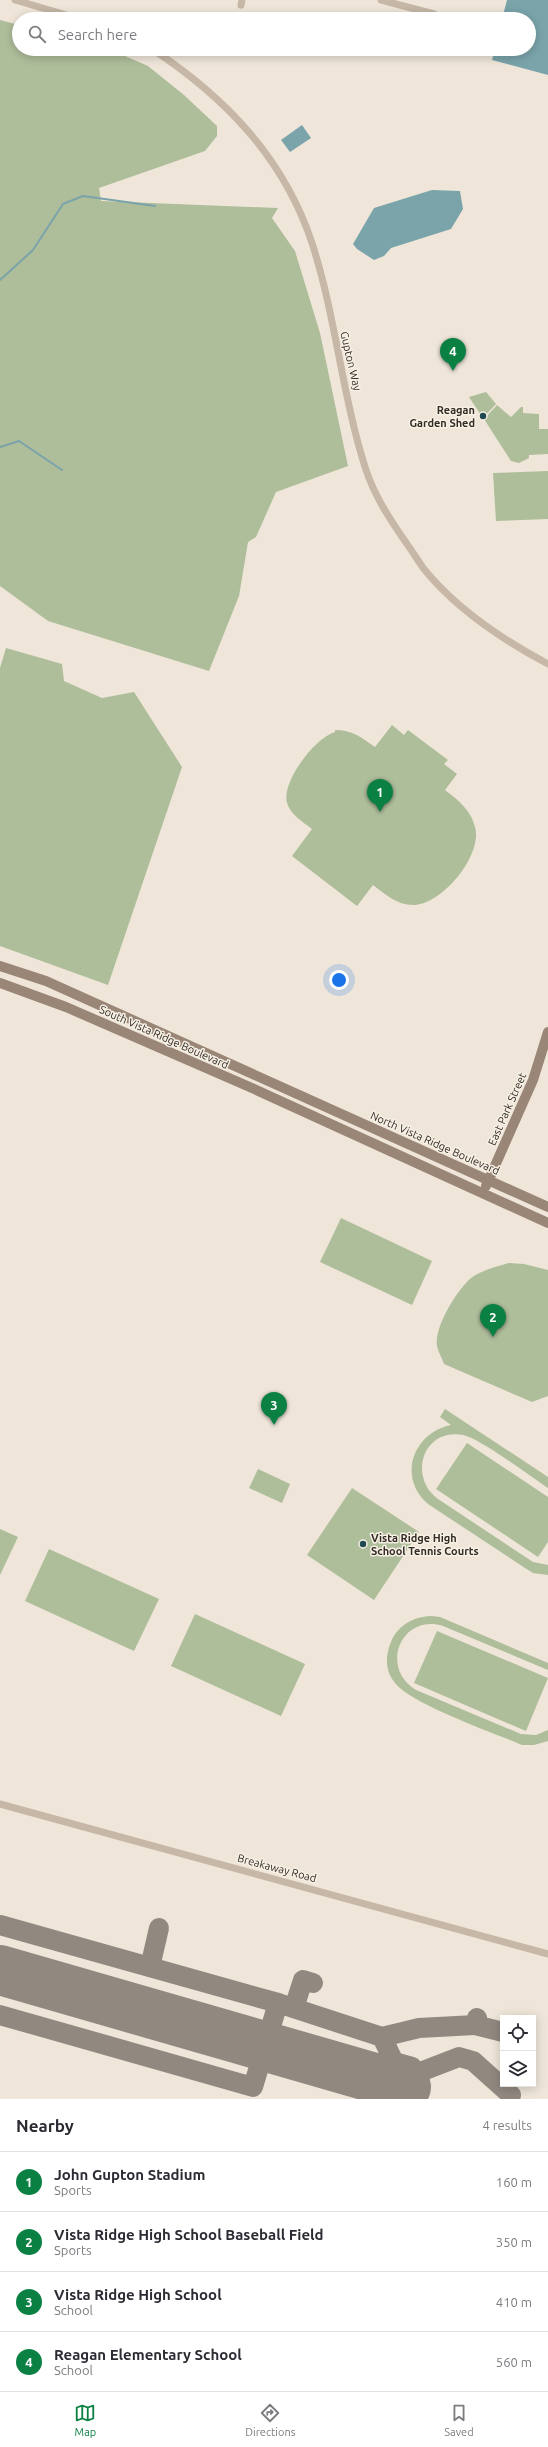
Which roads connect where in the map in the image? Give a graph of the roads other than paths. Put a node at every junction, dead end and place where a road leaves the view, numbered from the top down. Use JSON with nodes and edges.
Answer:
{"nodes":[{"id":1,"x":15,"y":0,"type":"edge"},
{"id":2,"x":381,"y":0,"type":"edge"},
{"id":3,"x":56,"y":12,"type":"edge"},
{"id":4,"x":426,"y":12,"type":"edge"},
{"id":5,"x":162,"y":56,"type":"edge"},
{"id":6,"x":548,"y":664,"type":"edge"},
{"id":7,"x":0,"y":966,"type":"edge"},
{"id":8,"x":0,"y":983,"type":"edge"},
{"id":9,"x":548,"y":1032,"type":"edge"},
{"id":10,"x":313,"y":1101,"type":"joint"},
{"id":11,"x":489,"y":1181,"type":"junction"},
{"id":12,"x":483,"y":1193,"type":"junction"},
{"id":13,"x":548,"y":1208,"type":"edge"},
{"id":14,"x":548,"y":1223,"type":"edge"},
{"id":15,"x":0,"y":1804,"type":"edge"},
{"id":16,"x":548,"y":1954,"type":"edge"}],
"edges":[{"from":1,"to":3,"type":"street"},
{"from":2,"to":4,"type":"street"},
{"from":5,"to":6,"type":"street","name":"Gupton Way"},
{"from":7,"to":10,"type":"street","name":"South Vista Ridge Boulevard"},
{"from":8,"to":12,"type":"street","name":"South Vista Ridge Boulevard"},
{"from":9,"to":11,"type":"street","name":"East Park Street"},
{"from":10,"to":11,"type":"street","name":"North Vista Ridge Boulevard"},
{"from":11,"to":12,"type":"street","name":"East Park Street"},
{"from":11,"to":13,"type":"street","name":"North Vista Ridge Boulevard"},
{"from":12,"to":14,"type":"street"},
{"from":15,"to":16,"type":"street","name":"Breakaway Road"}]}
